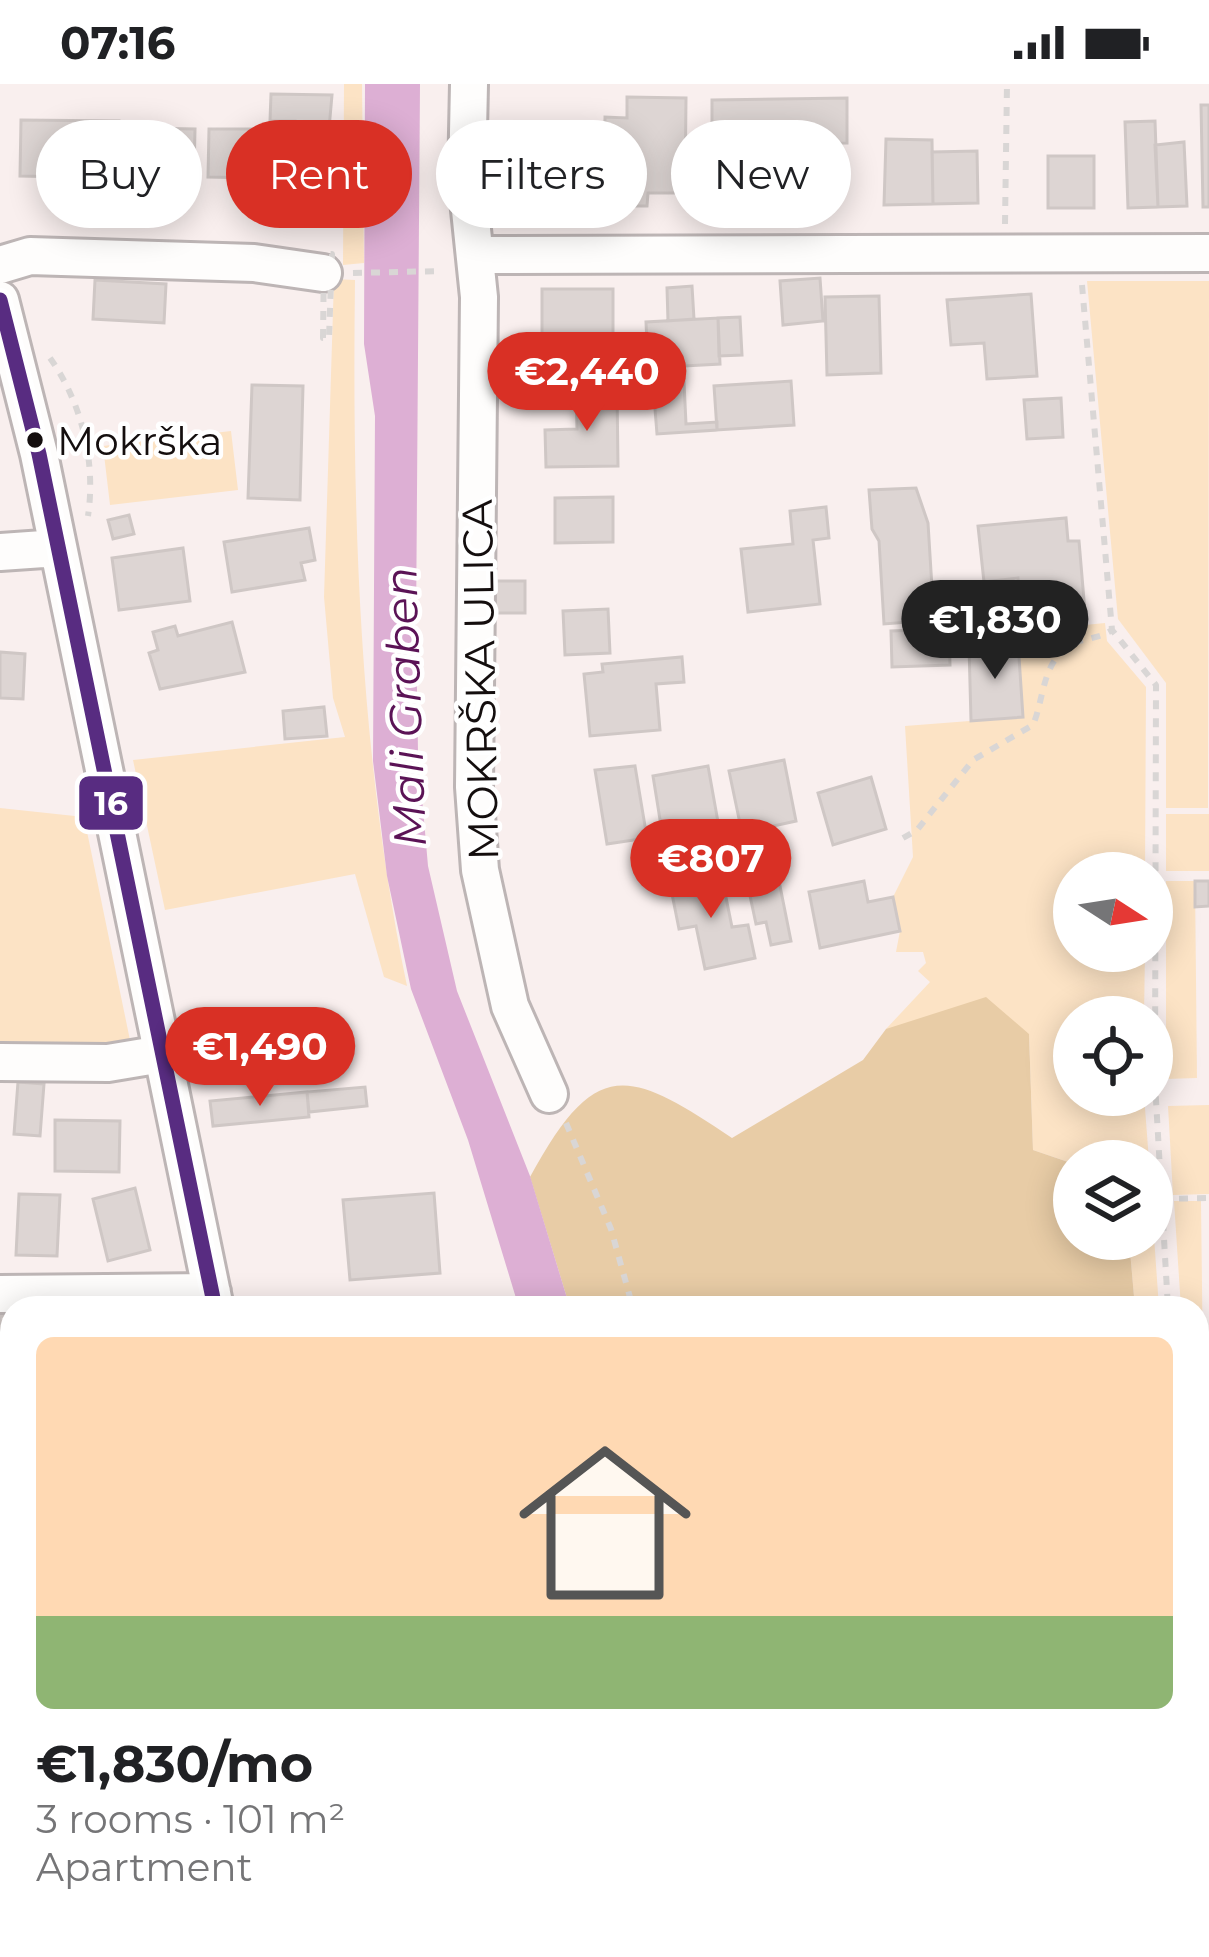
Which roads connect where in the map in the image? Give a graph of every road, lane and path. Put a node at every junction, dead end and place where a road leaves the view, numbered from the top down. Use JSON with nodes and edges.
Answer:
{"nodes":[{"id":1,"x":469,"y":84,"type":"edge"},
{"id":2,"x":1007,"y":84,"type":"edge"},
{"id":3,"x":1005,"y":233,"type":"dead end"},
{"id":4,"x":1209,"y":253,"type":"edge"},
{"id":5,"x":470,"y":262,"type":"junction"},
{"id":6,"x":0,"y":266,"type":"edge"},
{"id":7,"x":327,"y":273,"type":"joint"},
{"id":8,"x":1082,"y":284,"type":"dead end"},
{"id":9,"x":0,"y":300,"type":"edge"},
{"id":10,"x":16,"y":427,"type":"edge"},
{"id":11,"x":58,"y":548,"type":"junction"},
{"id":12,"x":0,"y":552,"type":"edge"},
{"id":13,"x":1112,"y":630,"type":"junction"},
{"id":14,"x":902,"y":838,"type":"dead end"},
{"id":15,"x":162,"y":1054,"type":"junction"},
{"id":16,"x":0,"y":1062,"type":"edge"},
{"id":17,"x":549,"y":1094,"type":"joint"},
{"id":18,"x":1158,"y":1140,"type":"edge"},
{"id":19,"x":1209,"y":1198,"type":"edge"},
{"id":20,"x":1173,"y":1199,"type":"edge"},
{"id":21,"x":1165,"y":1260,"type":"edge"},
{"id":22,"x":0,"y":1294,"type":"edge"},
{"id":23,"x":71,"y":1296,"type":"edge"},
{"id":24,"x":213,"y":1296,"type":"edge"},
{"id":25,"x":629,"y":1296,"type":"edge"},
{"id":26,"x":1167,"y":1296,"type":"edge"}],
"edges":[{"from":1,"to":5,"type":"street","name":"MOKRŠKA ULICA"},
{"from":2,"to":3,"type":"path"},
{"from":4,"to":5,"type":"street"},
{"from":5,"to":7,"type":"path"},
{"from":5,"to":17,"type":"street","name":"MOKRŠKA ULICA"},
{"from":6,"to":7,"type":"street"},
{"from":8,"to":13,"type":"path"},
{"from":9,"to":10,"type":"street"},
{"from":10,"to":11,"type":"street"},
{"from":11,"to":12,"type":"street"},
{"from":11,"to":15,"type":"street"},
{"from":13,"to":14,"type":"path"},
{"from":13,"to":18,"type":"path"},
{"from":15,"to":16,"type":"street"},
{"from":15,"to":24,"type":"street"},
{"from":17,"to":25,"type":"path"},
{"from":19,"to":20,"type":"path"},
{"from":21,"to":26,"type":"path"},
{"from":22,"to":23,"type":"street"}]}
